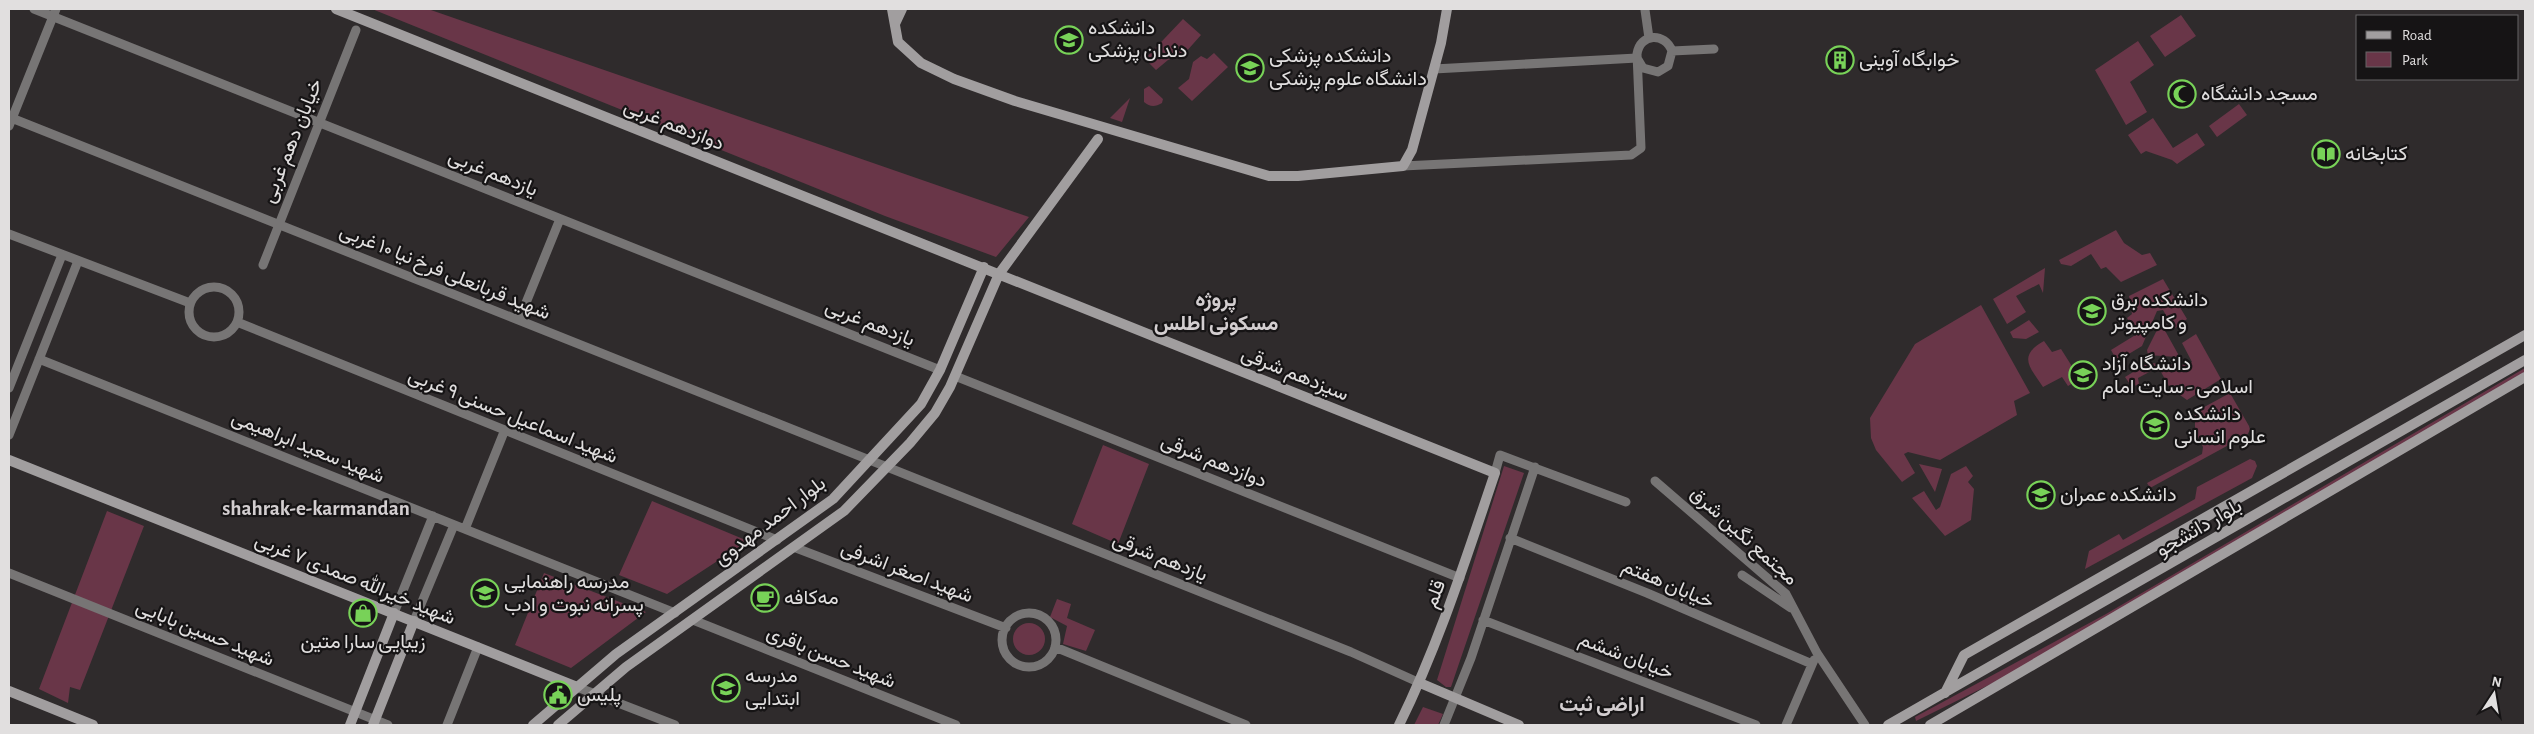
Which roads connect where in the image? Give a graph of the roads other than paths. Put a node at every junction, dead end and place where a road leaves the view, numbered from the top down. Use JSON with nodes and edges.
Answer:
{"nodes":[{"id":1,"x":34,"y":9,"type":"edge"},
{"id":2,"x":336,"y":9,"type":"edge"},
{"id":3,"x":892,"y":9,"type":"edge"},
{"id":4,"x":902,"y":9,"type":"edge"},
{"id":5,"x":1447,"y":9,"type":"edge"},
{"id":6,"x":1645,"y":10,"type":"dead end"},
{"id":7,"x":54,"y":12,"type":"edge"},
{"id":8,"x":894,"y":28,"type":"junction"},
{"id":9,"x":356,"y":30,"type":"dead end"},
{"id":10,"x":1649,"y":38,"type":"junction"},
{"id":11,"x":1714,"y":49,"type":"dead end"},
{"id":12,"x":1672,"y":51,"type":"junction"},
{"id":13,"x":1637,"y":58,"type":"junction"},
{"id":14,"x":1434,"y":69,"type":"junction"},
{"id":15,"x":10,"y":120,"type":"edge"},
{"id":16,"x":318,"y":122,"type":"junction"},
{"id":17,"x":1098,"y":139,"type":"dead end"},
{"id":18,"x":1403,"y":166,"type":"junction"},
{"id":19,"x":560,"y":218,"type":"junction"},
{"id":20,"x":278,"y":224,"type":"junction"},
{"id":21,"x":9,"y":234,"type":"edge"},
{"id":22,"x":62,"y":255,"type":"junction"},
{"id":23,"x":78,"y":262,"type":"junction"},
{"id":24,"x":263,"y":265,"type":"dead end"},
{"id":25,"x":984,"y":268,"type":"junction"},
{"id":26,"x":999,"y":274,"type":"junction"},
{"id":27,"x":190,"y":303,"type":"junction"},
{"id":28,"x":519,"y":320,"type":"junction"},
{"id":29,"x":237,"y":322,"type":"junction"},
{"id":30,"x":2525,"y":335,"type":"edge"},
{"id":31,"x":39,"y":359,"type":"junction"},
{"id":32,"x":2525,"y":360,"type":"edge"},
{"id":33,"x":940,"y":370,"type":"junction"},
{"id":34,"x":955,"y":376,"type":"junction"},
{"id":35,"x":2525,"y":377,"type":"edge"},
{"id":36,"x":9,"y":388,"type":"edge"},
{"id":37,"x":504,"y":432,"type":"junction"},
{"id":38,"x":9,"y":435,"type":"edge"},
{"id":39,"x":9,"y":460,"type":"edge"},
{"id":40,"x":868,"y":460,"type":"junction"},
{"id":41,"x":885,"y":466,"type":"junction"},
{"id":42,"x":1535,"y":467,"type":"junction"},
{"id":43,"x":1495,"y":473,"type":"junction"},
{"id":44,"x":1655,"y":481,"type":"dead end"},
{"id":45,"x":1626,"y":502,"type":"dead end"},
{"id":46,"x":433,"y":516,"type":"junction"},
{"id":47,"x":454,"y":525,"type":"junction"},
{"id":48,"x":465,"y":529,"type":"junction"},
{"id":49,"x":1510,"y":538,"type":"junction"},
{"id":50,"x":777,"y":540,"type":"junction"},
{"id":51,"x":796,"y":548,"type":"junction"},
{"id":52,"x":9,"y":573,"type":"edge"},
{"id":53,"x":1742,"y":574,"type":"dead end"},
{"id":54,"x":1460,"y":578,"type":"junction"},
{"id":55,"x":1794,"y":609,"type":"junction"},
{"id":56,"x":394,"y":613,"type":"junction"},
{"id":57,"x":675,"y":613,"type":"junction"},
{"id":58,"x":693,"y":620,"type":"junction"},
{"id":59,"x":1483,"y":620,"type":"junction"},
{"id":60,"x":414,"y":621,"type":"junction"},
{"id":61,"x":1006,"y":628,"type":"junction"},
{"id":62,"x":478,"y":647,"type":"junction"},
{"id":63,"x":1055,"y":647,"type":"junction"},
{"id":64,"x":1817,"y":653,"type":"junction"},
{"id":65,"x":1812,"y":664,"type":"junction"},
{"id":66,"x":1420,"y":683,"type":"junction"},
{"id":67,"x":577,"y":687,"type":"junction"},
{"id":68,"x":9,"y":691,"type":"edge"},
{"id":69,"x":1945,"y":693,"type":"junction"},
{"id":70,"x":594,"y":694,"type":"junction"},
{"id":71,"x":1456,"y":698,"type":"junction"},
{"id":72,"x":355,"y":712,"type":"junction"},
{"id":73,"x":1904,"y":722,"type":"edge"},
{"id":74,"x":374,"y":723,"type":"edge"},
{"id":75,"x":93,"y":725,"type":"edge"},
{"id":76,"x":350,"y":725,"type":"edge"},
{"id":77,"x":388,"y":725,"type":"edge"},
{"id":78,"x":448,"y":725,"type":"edge"},
{"id":79,"x":533,"y":725,"type":"edge"},
{"id":80,"x":558,"y":725,"type":"edge"},
{"id":81,"x":675,"y":725,"type":"edge"},
{"id":82,"x":956,"y":725,"type":"edge"},
{"id":83,"x":1246,"y":725,"type":"edge"},
{"id":84,"x":1399,"y":725,"type":"edge"},
{"id":85,"x":1444,"y":725,"type":"edge"},
{"id":86,"x":1519,"y":725,"type":"edge"},
{"id":87,"x":1756,"y":725,"type":"edge"},
{"id":88,"x":1786,"y":725,"type":"edge"},
{"id":89,"x":1865,"y":725,"type":"edge"},
{"id":90,"x":1888,"y":725,"type":"edge"},
{"id":91,"x":1930,"y":725,"type":"edge"}],
"edges":[{"from":1,"to":7,"type":"street","name":"یازدهم غربی"},
{"from":2,"to":25,"type":"street","name":"دوازدهم غربی"},
{"from":3,"to":8,"type":"street"},
{"from":4,"to":8,"type":"street"},
{"from":5,"to":14,"type":"street"},
{"from":6,"to":10,"type":"street"},
{"from":7,"to":15,"type":"street"},
{"from":7,"to":16,"type":"street","name":"یازدهم غربی"},
{"from":8,"to":18,"type":"street"},
{"from":9,"to":16,"type":"street","name":"خیابان دهم غربی"},
{"from":10,"to":12,"type":"street"},
{"from":10,"to":13,"type":"street"},
{"from":11,"to":12,"type":"street"},
{"from":12,"to":13,"type":"street"},
{"from":13,"to":14,"type":"street"},
{"from":13,"to":18,"type":"street"},
{"from":14,"to":18,"type":"street"},
{"from":15,"to":20,"type":"street","name":"شهید قربانعلی فرخ نیا ۱۰ غربی"},
{"from":16,"to":19,"type":"street","name":"یازدهم غربی"},
{"from":16,"to":20,"type":"street","name":"خیابان دهم غربی"},
{"from":17,"to":26,"type":"street","name":"بلوار احمد مهدوی"},
{"from":19,"to":28,"type":"street"},
{"from":19,"to":33,"type":"street","name":"یازدهم غربی"},
{"from":20,"to":24,"type":"street","name":"خیابان دهم غربی"},
{"from":20,"to":28,"type":"street","name":"شهید قربانعلی فرخ نیا ۱۰ غربی"},
{"from":21,"to":22,"type":"street"},
{"from":22,"to":23,"type":"street"},
{"from":22,"to":36,"type":"street"},
{"from":23,"to":27,"type":"street"},
{"from":23,"to":31,"type":"street"},
{"from":25,"to":26,"type":"street","name":"دوازدهم غربی"},
{"from":25,"to":33,"type":"street","name":"بلوار احمد مهدوی"},
{"from":26,"to":34,"type":"street","name":"بلوار احمد مهدوی"},
{"from":26,"to":43,"type":"street","name":"سیزدهم شرقی"},
{"from":27,"to":29,"type":"street"},
{"from":27,"to":29,"type":"street"},
{"from":28,"to":40,"type":"street","name":"شهید قربانعلی فرخ نیا ۱۰ غربی"},
{"from":29,"to":37,"type":"street","name":"شهید اسماعیل حسنی ۹ غربی"},
{"from":30,"to":69,"type":"street"},
{"from":31,"to":38,"type":"street"},
{"from":31,"to":46,"type":"street","name":"شهید سعید ابراهیمی"},
{"from":32,"to":69,"type":"street","name":"بلوار دانشجو"},
{"from":33,"to":40,"type":"street","name":"بلوار احمد مهدوی"},
{"from":34,"to":41,"type":"street","name":"بلوار احمد مهدوی"},
{"from":34,"to":54,"type":"street","name":"دوازدهم شرقی"},
{"from":35,"to":91,"type":"street","name":"بلوار دانشجو"},
{"from":37,"to":48,"type":"street"},
{"from":37,"to":50,"type":"street","name":"شهید اسماعیل حسنی ۹ غربی"},
{"from":39,"to":56,"type":"street","name":"شهید خیرالله صمدی ۷ غربی"},
{"from":40,"to":41,"type":"street","name":"شهید قربانعلی فرخ نیا ۱۰ غربی"},
{"from":40,"to":50,"type":"street","name":"بلوار احمد مهدوی"},
{"from":41,"to":51,"type":"street","name":"بلوار احمد مهدوی"},
{"from":41,"to":66,"type":"street","name":"یازدهم شرقی"},
{"from":42,"to":43,"type":"street"},
{"from":42,"to":45,"type":"street"},
{"from":42,"to":49,"type":"street"},
{"from":43,"to":54,"type":"street","name":"قلم"},
{"from":44,"to":55,"type":"street","name":"مجتمع نگین شرق"},
{"from":46,"to":47,"type":"street","name":"شهید سعید ابراهیمی"},
{"from":46,"to":56,"type":"street"},
{"from":47,"to":48,"type":"street","name":"شهید سعید ابراهیمی"},
{"from":47,"to":60,"type":"street"},
{"from":48,"to":57,"type":"street","name":"شهید سعید ابراهیمی"},
{"from":49,"to":59,"type":"street"},
{"from":49,"to":65,"type":"street","name":"خیابان هفتم"},
{"from":50,"to":57,"type":"street","name":"بلوار احمد مهدوی"},
{"from":51,"to":58,"type":"street","name":"بلوار احمد مهدوی"},
{"from":51,"to":61,"type":"street","name":"شهید اصغر اشرفی"},
{"from":52,"to":72,"type":"street","name":"شهید حسین بابایی"},
{"from":53,"to":55,"type":"street"},
{"from":54,"to":66,"type":"street","name":"قلم"},
{"from":55,"to":64,"type":"street","name":"مجتمع نگین شرق"},
{"from":56,"to":60,"type":"street","name":"شهید خیرالله صمدی ۷ غربی"},
{"from":56,"to":72,"type":"street"},
{"from":57,"to":67,"type":"street","name":"بلوار احمد مهدوی"},
{"from":58,"to":70,"type":"street","name":"بلوار احمد مهدوی"},
{"from":58,"to":82,"type":"street","name":"شهید حسن باقری"},
{"from":59,"to":71,"type":"street"},
{"from":59,"to":87,"type":"street","name":"خیابان ششم"},
{"from":60,"to":62,"type":"street","name":"شهید خیرالله صمدی ۷ غربی"},
{"from":60,"to":74,"type":"street"},
{"from":61,"to":63,"type":"street"},
{"from":61,"to":63,"type":"street"},
{"from":62,"to":67,"type":"street","name":"شهید خیرالله صمدی ۷ غربی"},
{"from":62,"to":78,"type":"street"},
{"from":63,"to":83,"type":"street"},
{"from":64,"to":65,"type":"street"},
{"from":64,"to":89,"type":"street","name":"مجتمع نگین شرق"},
{"from":65,"to":88,"type":"street"},
{"from":66,"to":71,"type":"street"},
{"from":66,"to":84,"type":"street","name":"قلم"},
{"from":67,"to":70,"type":"street"},
{"from":67,"to":79,"type":"street","name":"بلوار احمد مهدوی"},
{"from":68,"to":75,"type":"street"},
{"from":69,"to":73,"type":"street","name":"بلوار دانشجو"},
{"from":70,"to":80,"type":"street","name":"بلوار احمد مهدوی"},
{"from":70,"to":81,"type":"street"},
{"from":71,"to":85,"type":"street"},
{"from":71,"to":86,"type":"street"},
{"from":72,"to":74,"type":"street","name":"شهید حسین بابایی"},
{"from":72,"to":76,"type":"street"},
{"from":73,"to":90,"type":"street","name":"بلوار دانشجو"},
{"from":74,"to":77,"type":"street","name":"شهید حسین بابایی"}]}
